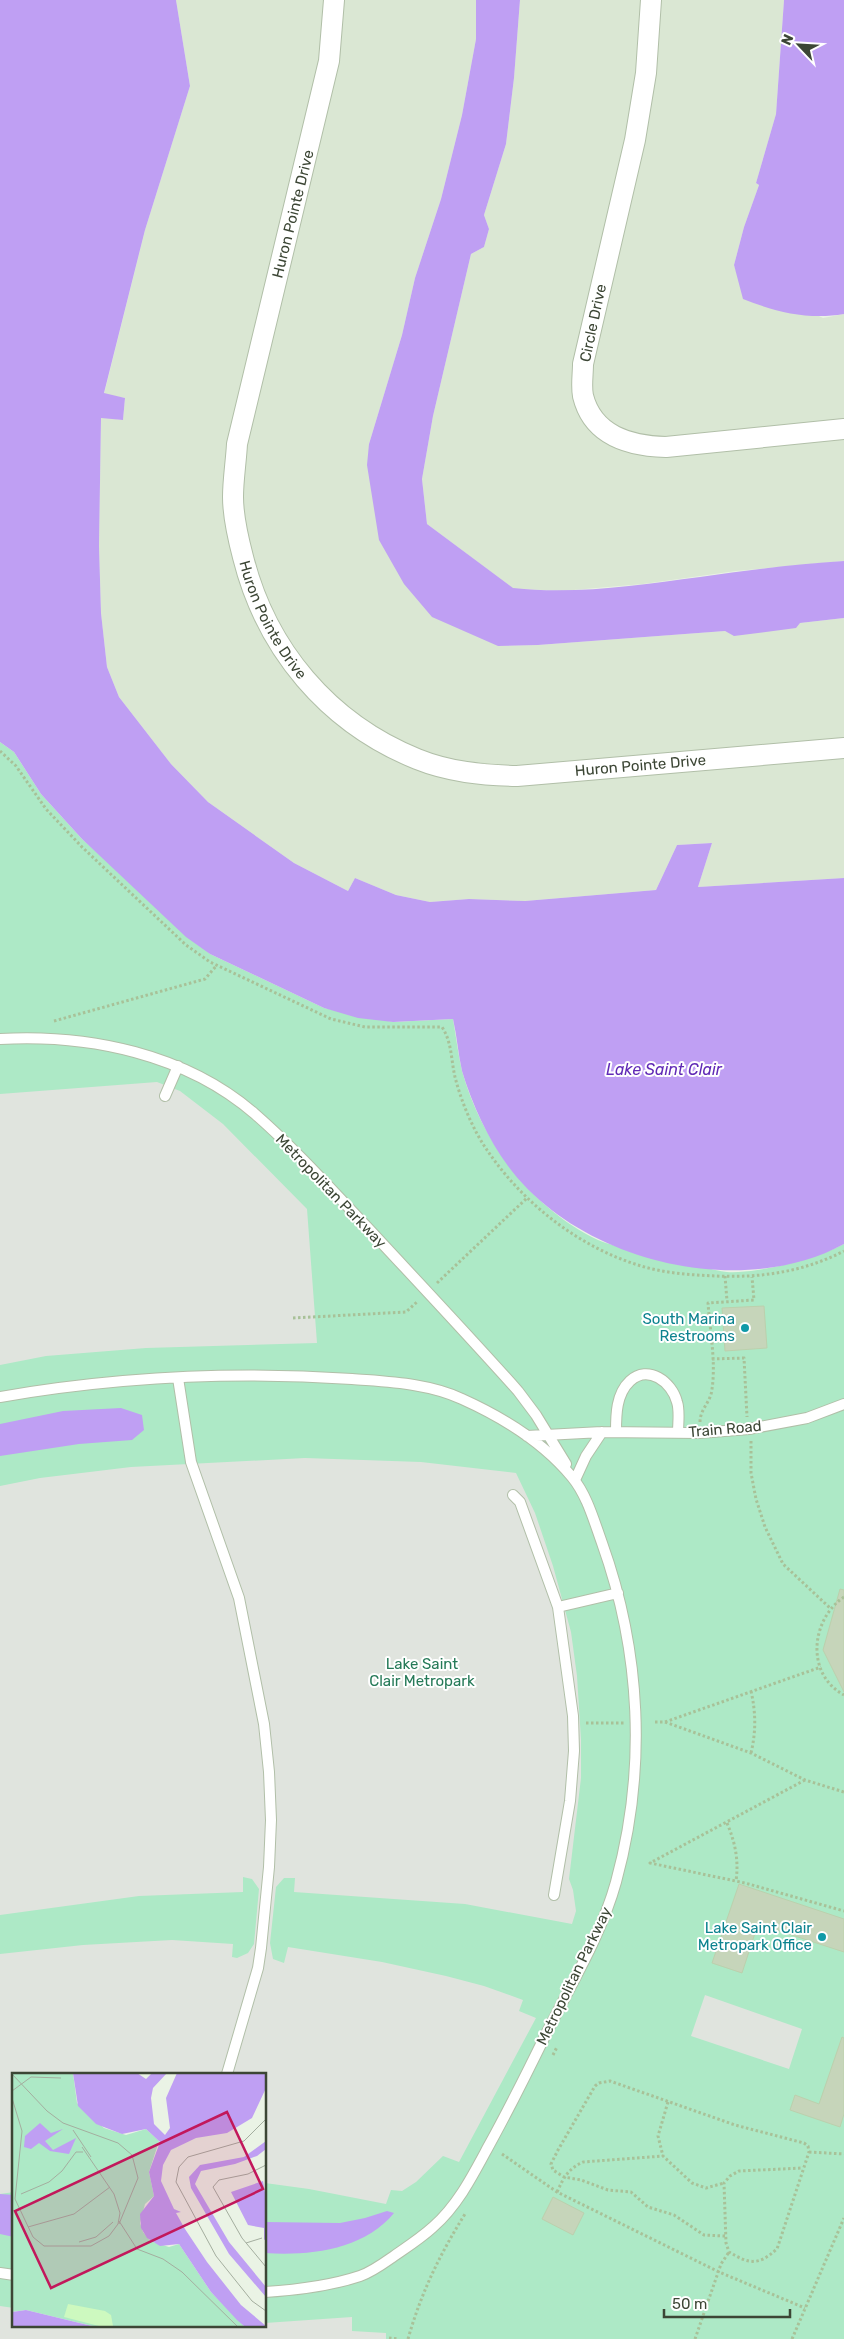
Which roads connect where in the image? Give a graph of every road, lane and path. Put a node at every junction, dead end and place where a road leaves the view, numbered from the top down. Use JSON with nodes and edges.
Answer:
{"nodes":[{"id":1,"x":334,"y":0,"type":"edge"},
{"id":2,"x":651,"y":0,"type":"edge"},
{"id":3,"x":844,"y":429,"type":"edge"},
{"id":4,"x":844,"y":748,"type":"edge"},
{"id":5,"x":0,"y":751,"type":"edge"},
{"id":6,"x":217,"y":965,"type":"junction"},
{"id":7,"x":54,"y":1021,"type":"dead end"},
{"id":8,"x":0,"y":1039,"type":"edge"},
{"id":9,"x":178,"y":1066,"type":"junction"},
{"id":10,"x":165,"y":1096,"type":"dead end"},
{"id":11,"x":844,"y":1251,"type":"edge"},
{"id":12,"x":725,"y":1276,"type":"junction"},
{"id":13,"x":752,"y":1277,"type":"junction"},
{"id":14,"x":727,"y":1301,"type":"junction"},
{"id":15,"x":712,"y":1359,"type":"junction"},
{"id":16,"x":178,"y":1378,"type":"junction"},
{"id":17,"x":0,"y":1397,"type":"edge"},
{"id":18,"x":844,"y":1404,"type":"edge"},
{"id":19,"x":748,"y":1419,"type":"dead end"},
{"id":20,"x":602,"y":1432,"type":"junction"},
{"id":21,"x":616,"y":1432,"type":"junction"},
{"id":22,"x":678,"y":1432,"type":"junction"},
{"id":23,"x":700,"y":1433,"type":"junction"},
{"id":24,"x":526,"y":1436,"type":"junction"},
{"id":25,"x":549,"y":1436,"type":"junction"},
{"id":26,"x":750,"y":1438,"type":"dead end"},
{"id":27,"x":576,"y":1480,"type":"junction"},
{"id":28,"x":513,"y":1495,"type":"dead end"},
{"id":29,"x":618,"y":1593,"type":"junction"},
{"id":30,"x":844,"y":1596,"type":"edge"},
{"id":31,"x":558,"y":1607,"type":"junction"},
{"id":32,"x":830,"y":1608,"type":"junction"},
{"id":33,"x":821,"y":1667,"type":"junction"},
{"id":34,"x":751,"y":1691,"type":"junction"},
{"id":35,"x":844,"y":1695,"type":"edge"},
{"id":36,"x":655,"y":1722,"type":"dead end"},
{"id":37,"x":665,"y":1722,"type":"junction"},
{"id":38,"x":586,"y":1723,"type":"dead end"},
{"id":39,"x":624,"y":1723,"type":"dead end"},
{"id":40,"x":751,"y":1753,"type":"junction"},
{"id":41,"x":805,"y":1780,"type":"junction"},
{"id":42,"x":844,"y":1792,"type":"edge"},
{"id":43,"x":727,"y":1823,"type":"junction"},
{"id":44,"x":736,"y":1881,"type":"junction"},
{"id":45,"x":554,"y":1895,"type":"dead end"},
{"id":46,"x":844,"y":1911,"type":"edge"},
{"id":47,"x":227,"y":2073,"type":"edge"},
{"id":48,"x":668,"y":2102,"type":"junction"},
{"id":49,"x":809,"y":2152,"type":"junction"},
{"id":50,"x":502,"y":2154,"type":"dead end"},
{"id":51,"x":844,"y":2154,"type":"edge"},
{"id":52,"x":663,"y":2156,"type":"junction"},
{"id":53,"x":803,"y":2168,"type":"junction"},
{"id":54,"x":564,"y":2177,"type":"junction"},
{"id":55,"x":724,"y":2183,"type":"junction"},
{"id":56,"x":557,"y":2192,"type":"junction"},
{"id":57,"x":844,"y":2218,"type":"edge"},
{"id":58,"x":725,"y":2236,"type":"junction"},
{"id":59,"x":728,"y":2252,"type":"junction"},
{"id":60,"x":719,"y":2272,"type":"junction"},
{"id":61,"x":266,"y":2292,"type":"edge"},
{"id":62,"x":805,"y":2308,"type":"junction"},
{"id":63,"x":389,"y":2338,"type":"edge"},
{"id":64,"x":399,"y":2339,"type":"edge"},
{"id":65,"x":695,"y":2339,"type":"edge"},
{"id":66,"x":792,"y":2339,"type":"edge"}],
"edges":[{"from":1,"to":4,"type":"street","name":"Huron Pointe Drive"},
{"from":2,"to":3,"type":"street","name":"Circle Drive"},
{"from":5,"to":6,"type":"path"},
{"from":6,"to":7,"type":"path"},
{"from":6,"to":12,"type":"path"},
{"from":8,"to":9,"type":"lane","name":"Metropolitan Parkway"},
{"from":9,"to":10,"type":"lane"},
{"from":9,"to":25,"type":"lane","name":"Metropolitan Parkway"},
{"from":11,"to":13,"type":"path"},
{"from":12,"to":13,"type":"path"},
{"from":12,"to":14,"type":"path"},
{"from":13,"to":14,"type":"path"},
{"from":14,"to":15,"type":"path"},
{"from":15,"to":19,"type":"path"},
{"from":15,"to":23,"type":"path"},
{"from":16,"to":17,"type":"lane"},
{"from":16,"to":24,"type":"lane"},
{"from":16,"to":47,"type":"lane"},
{"from":18,"to":23,"type":"lane","name":"Train Road"},
{"from":20,"to":21,"type":"lane","name":"Train Road"},
{"from":20,"to":25,"type":"lane","name":"Train Road"},
{"from":20,"to":27,"type":"lane"},
{"from":21,"to":22,"type":"lane","name":"Train Road"},
{"from":21,"to":22,"type":"lane"},
{"from":22,"to":23,"type":"lane","name":"Train Road"},
{"from":24,"to":25,"type":"lane","name":"Train Road"},
{"from":24,"to":27,"type":"lane"},
{"from":25,"to":27,"type":"lane","name":"Metropolitan Parkway"},
{"from":26,"to":32,"type":"path"},
{"from":27,"to":29,"type":"lane","name":"Metropolitan Parkway"},
{"from":28,"to":31,"type":"lane"},
{"from":29,"to":31,"type":"lane"},
{"from":29,"to":61,"type":"lane","name":"Metropolitan Parkway"},
{"from":30,"to":32,"type":"path"},
{"from":31,"to":45,"type":"lane"},
{"from":32,"to":33,"type":"path"},
{"from":33,"to":34,"type":"path"},
{"from":33,"to":35,"type":"path"},
{"from":34,"to":37,"type":"path"},
{"from":34,"to":40,"type":"path"},
{"from":36,"to":37,"type":"path"},
{"from":37,"to":40,"type":"path"},
{"from":38,"to":39,"type":"path"},
{"from":40,"to":41,"type":"path"},
{"from":41,"to":42,"type":"path"},
{"from":41,"to":43,"type":"path"},
{"from":43,"to":44,"type":"path"},
{"from":43,"to":44,"type":"path"},
{"from":44,"to":46,"type":"path"},
{"from":48,"to":49,"type":"path"},
{"from":48,"to":52,"type":"path"},
{"from":48,"to":54,"type":"path"},
{"from":49,"to":51,"type":"path"},
{"from":49,"to":53,"type":"path"},
{"from":50,"to":56,"type":"path"},
{"from":52,"to":54,"type":"path"},
{"from":52,"to":55,"type":"path"},
{"from":53,"to":55,"type":"path"},
{"from":53,"to":59,"type":"path"},
{"from":54,"to":56,"type":"path"},
{"from":54,"to":58,"type":"path"},
{"from":55,"to":58,"type":"path"},
{"from":56,"to":60,"type":"path"},
{"from":57,"to":62,"type":"path"},
{"from":58,"to":59,"type":"path"},
{"from":59,"to":60,"type":"path"},
{"from":60,"to":62,"type":"path"},
{"from":60,"to":65,"type":"path"},
{"from":62,"to":66,"type":"path"},
{"from":63,"to":64,"type":"path"}]}
